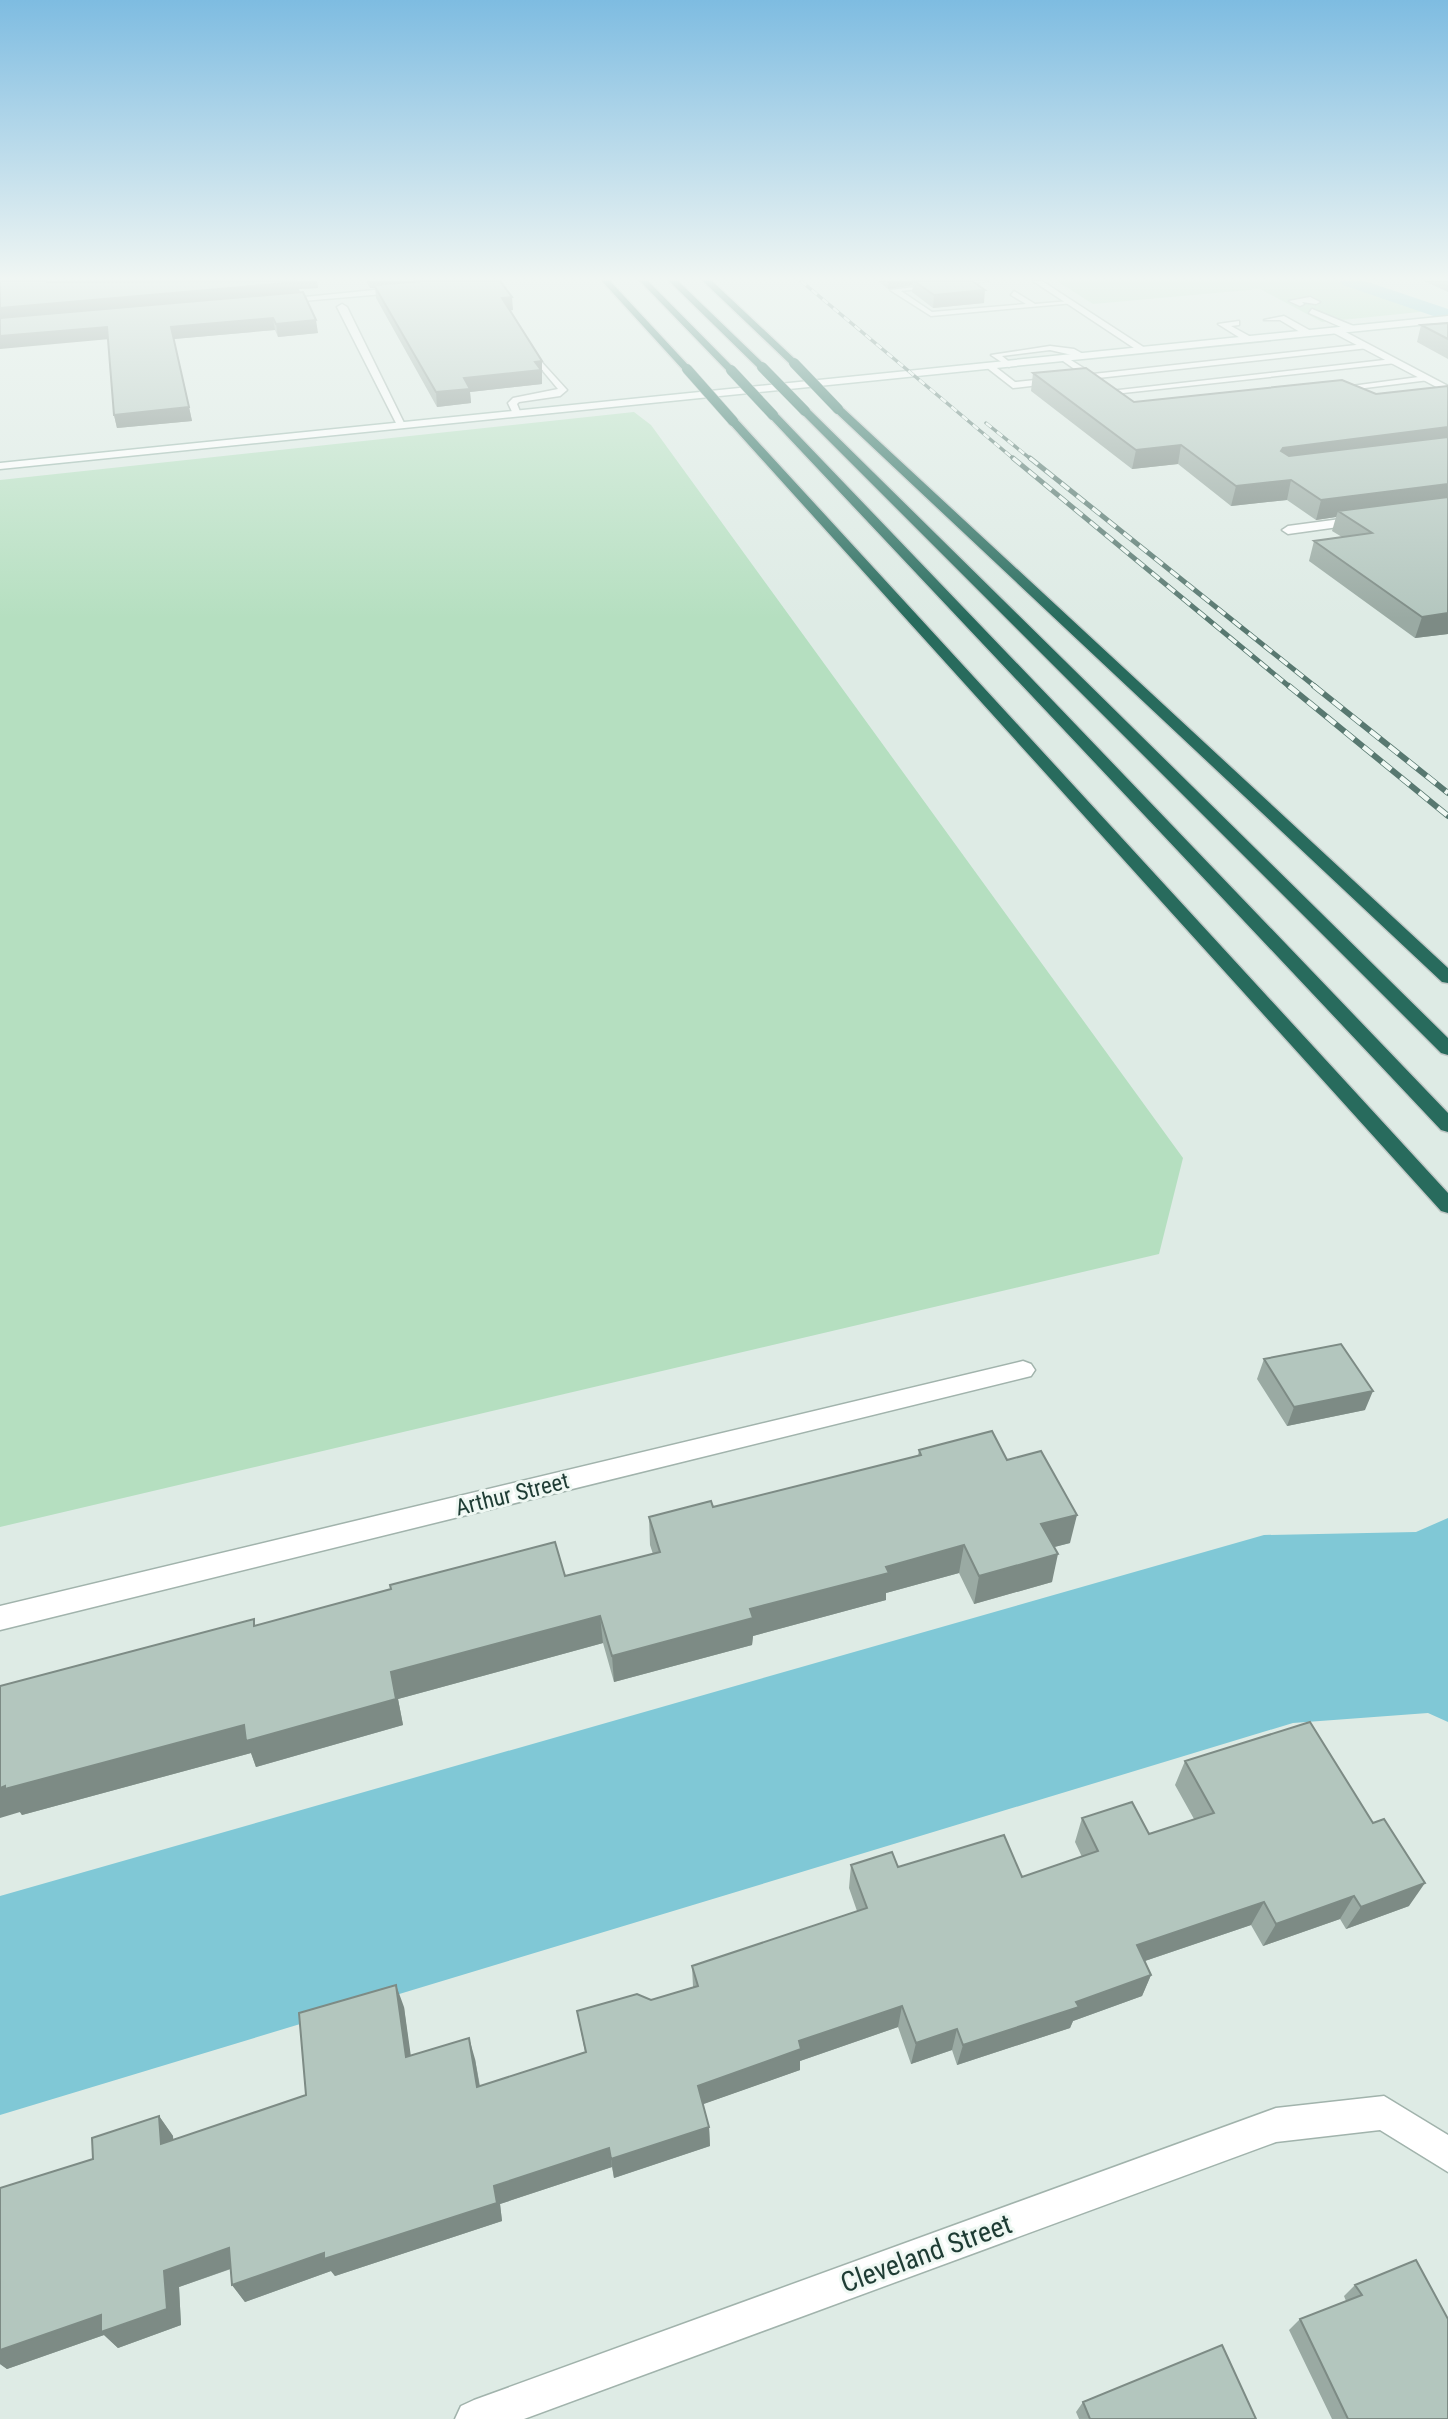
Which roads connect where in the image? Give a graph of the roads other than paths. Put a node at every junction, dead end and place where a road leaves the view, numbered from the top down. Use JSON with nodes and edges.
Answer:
{"nodes":[{"id":1,"x":385,"y":394,"type":"edge"},
{"id":2,"x":557,"y":394,"type":"joint"},
{"id":3,"x":709,"y":394,"type":"edge"},
{"id":4,"x":721,"y":394,"type":"edge"},
{"id":5,"x":753,"y":394,"type":"edge"},
{"id":6,"x":788,"y":394,"type":"edge"},
{"id":7,"x":824,"y":394,"type":"edge"},
{"id":8,"x":1118,"y":394,"type":"edge"},
{"id":9,"x":1342,"y":394,"type":"edge"},
{"id":10,"x":1439,"y":394,"type":"edge"},
{"id":11,"x":1436,"y":395,"type":"edge"},
{"id":12,"x":1354,"y":400,"type":"edge"},
{"id":13,"x":1130,"y":402,"type":"edge"},
{"id":14,"x":580,"y":408,"type":"junction"},
{"id":15,"x":517,"y":414,"type":"junction"},
{"id":16,"x":401,"y":425,"type":"junction"},
{"id":17,"x":0,"y":467,"type":"edge"},
{"id":18,"x":1381,"y":517,"type":"edge"},
{"id":19,"x":1288,"y":530,"type":"dead end"},
{"id":20,"x":1448,"y":978,"type":"edge"},
{"id":21,"x":1448,"y":1048,"type":"edge"},
{"id":22,"x":1448,"y":1125,"type":"edge"},
{"id":23,"x":1448,"y":1206,"type":"edge"},
{"id":24,"x":1023,"y":1370,"type":"dead end"},
{"id":25,"x":0,"y":1618,"type":"edge"},
{"id":26,"x":1448,"y":2155,"type":"edge"},
{"id":27,"x":474,"y":2419,"type":"edge"}],
"edges":[{"from":1,"to":16,"type":"street"},
{"from":2,"to":14,"type":"lane"},
{"from":2,"to":15,"type":"lane"},
{"from":3,"to":23,"type":"highway","bridge":true},
{"from":4,"to":14,"type":"street"},
{"from":5,"to":22,"type":"highway","bridge":true},
{"from":6,"to":21,"type":"highway","bridge":true},
{"from":7,"to":20,"type":"highway","bridge":true},
{"from":8,"to":13,"type":"lane"},
{"from":9,"to":12,"type":"lane"},
{"from":10,"to":11,"type":"lane"},
{"from":14,"to":15,"type":"street"},
{"from":15,"to":16,"type":"street"},
{"from":16,"to":17,"type":"street"},
{"from":18,"to":19,"type":"street"},
{"from":24,"to":25,"type":"street","name":"Arthur Street"},
{"from":26,"to":27,"type":"street","name":"Cleveland Street"}]}
